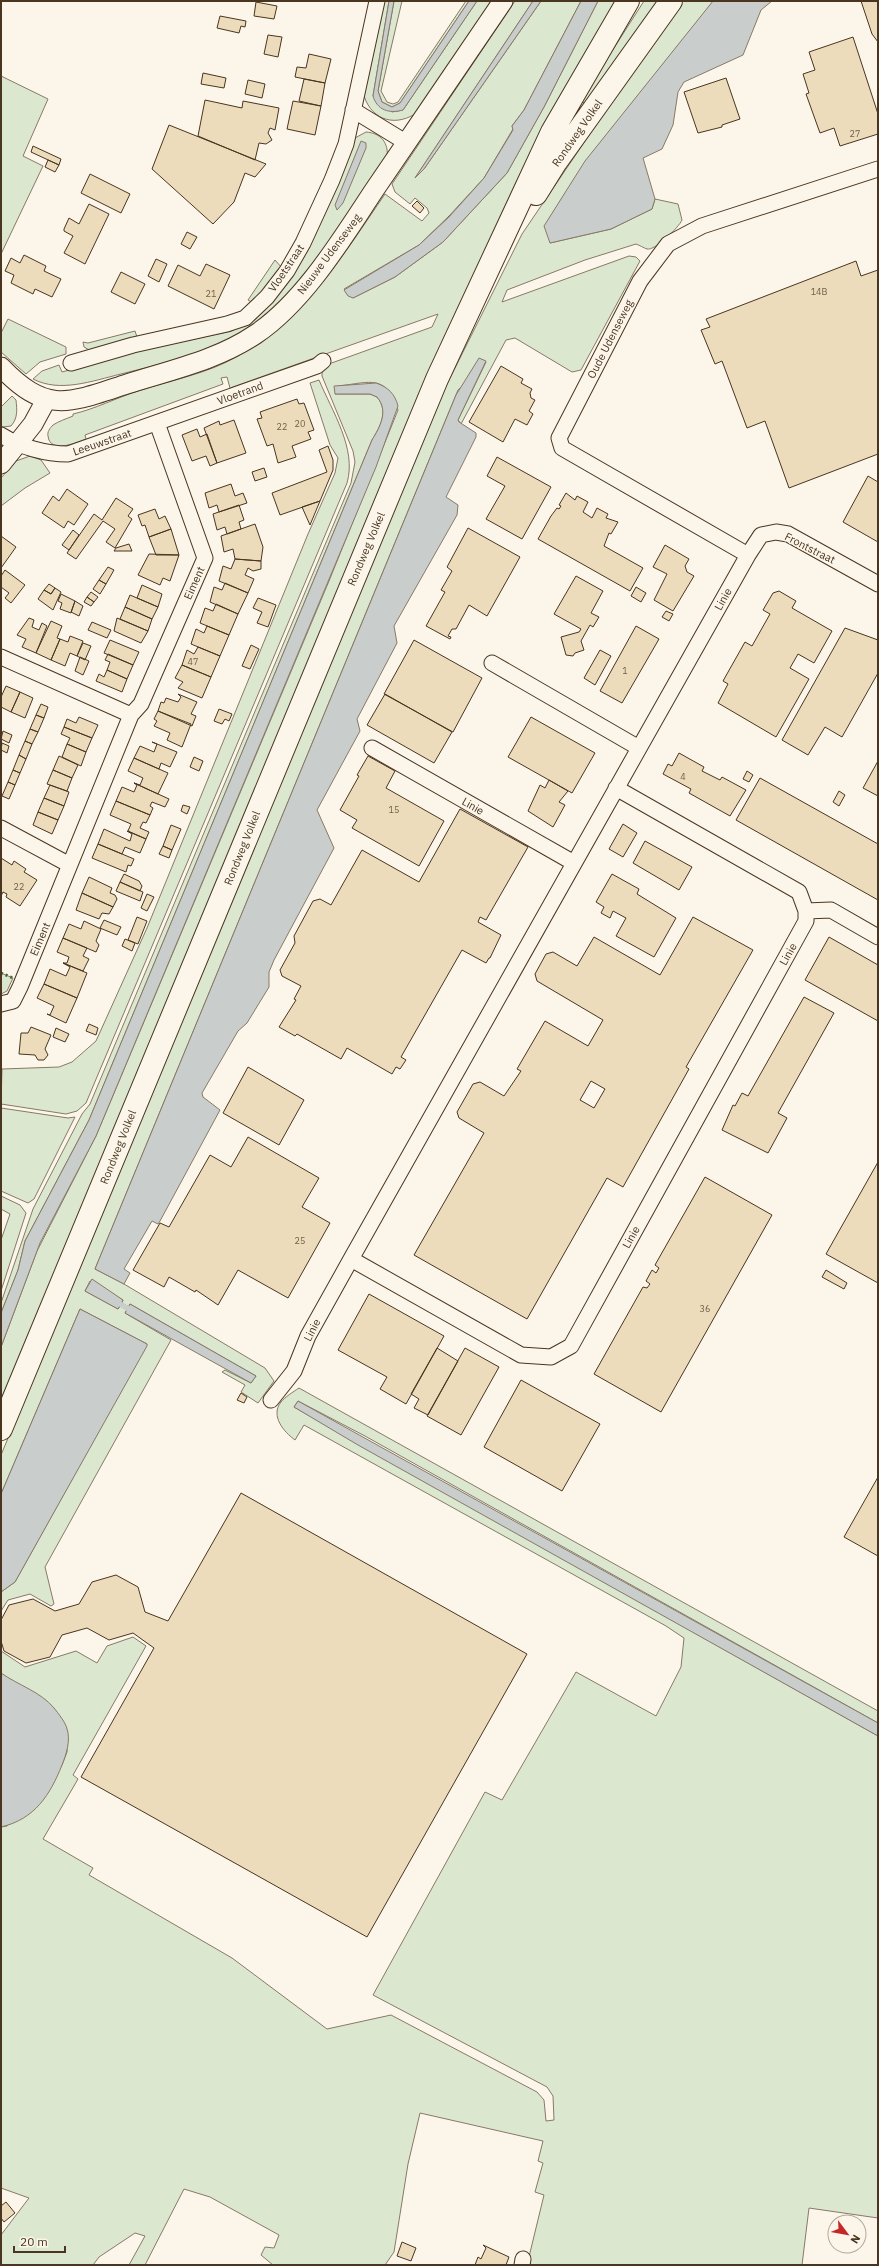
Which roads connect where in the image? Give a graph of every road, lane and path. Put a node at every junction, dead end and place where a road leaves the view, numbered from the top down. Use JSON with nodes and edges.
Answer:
{"nodes":[{"id":1,"x":378,"y":1,"type":"edge"},
{"id":2,"x":503,"y":1,"type":"edge"},
{"id":3,"x":628,"y":1,"type":"edge"},
{"id":4,"x":671,"y":1,"type":"edge"},
{"id":5,"x":353,"y":110,"type":"junction"},
{"id":6,"x":407,"y":143,"type":"junction"},
{"id":7,"x":878,"y":169,"type":"edge"},
{"id":8,"x":489,"y":269,"type":"junction"},
{"id":9,"x":323,"y":361,"type":"dead end"},
{"id":10,"x":71,"y":363,"type":"dead end"},
{"id":11,"x":1,"y":367,"type":"edge"},
{"id":12,"x":46,"y":400,"type":"junction"},
{"id":13,"x":157,"y":423,"type":"junction"},
{"id":14,"x":1,"y":435,"type":"edge"},
{"id":15,"x":18,"y":444,"type":"junction"},
{"id":16,"x":1,"y":464,"type":"edge"},
{"id":17,"x":748,"y":555,"type":"junction"},
{"id":18,"x":878,"y":584,"type":"edge"},
{"id":19,"x":1,"y":657,"type":"edge"},
{"id":20,"x":492,"y":662,"type":"dead end"},
{"id":21,"x":131,"y":715,"type":"junction"},
{"id":22,"x":372,"y":748,"type":"dead end"},
{"id":23,"x":639,"y":748,"type":"junction"},
{"id":24,"x":616,"y":788,"type":"junction"},
{"id":25,"x":1,"y":828,"type":"edge"},
{"id":26,"x":574,"y":863,"type":"junction"},
{"id":27,"x":68,"y":864,"type":"junction"},
{"id":28,"x":806,"y":910,"type":"junction"},
{"id":29,"x":878,"y":937,"type":"edge"},
{"id":30,"x":1,"y":1004,"type":"edge"},
{"id":31,"x":351,"y":1259,"type":"junction"},
{"id":32,"x":271,"y":1400,"type":"dead end"},
{"id":33,"x":1,"y":1429,"type":"edge"}],
"edges":[{"from":1,"to":5,"type":"street","name":"Vloetstraat"},
{"from":2,"to":6,"type":"street","name":"Nieuwe Udenseweg"},
{"from":3,"to":8,"type":"main road","name":"Rondweg Volkel"},
{"from":4,"to":8,"type":"main road","name":"Rondweg Volkel"},
{"from":5,"to":6,"type":"street"},
{"from":5,"to":10,"type":"street","name":"Vloetstraat"},
{"from":6,"to":12,"type":"street","name":"Nieuwe Udenseweg"},
{"from":7,"to":17,"type":"street","name":"Oude Udenseweg"},
{"from":8,"to":33,"type":"main road","name":"Rondweg Volkel"},
{"from":9,"to":13,"type":"street","name":"Vloetrand"},
{"from":11,"to":12,"type":"street"},
{"from":12,"to":15,"type":"street"},
{"from":13,"to":15,"type":"street","name":"Leeuwstraat"},
{"from":13,"to":21,"type":"street","name":"Eiment"},
{"from":14,"to":15,"type":"street","name":"Leeuwstraat"},
{"from":15,"to":16,"type":"street"},
{"from":17,"to":18,"type":"street","name":"Frontstraat"},
{"from":17,"to":23,"type":"street","name":"Linie"},
{"from":19,"to":21,"type":"street"},
{"from":20,"to":23,"type":"street"},
{"from":21,"to":27,"type":"street","name":"Eiment"},
{"from":22,"to":26,"type":"street","name":"Linie"},
{"from":23,"to":24,"type":"street","name":"Linie"},
{"from":24,"to":26,"type":"street","name":"Linie"},
{"from":24,"to":28,"type":"street"},
{"from":25,"to":27,"type":"street"},
{"from":26,"to":31,"type":"street","name":"Linie"},
{"from":27,"to":30,"type":"street","name":"Eiment"},
{"from":28,"to":29,"type":"street"},
{"from":28,"to":31,"type":"street","name":"Linie"},
{"from":31,"to":32,"type":"street","name":"Linie"}]}
